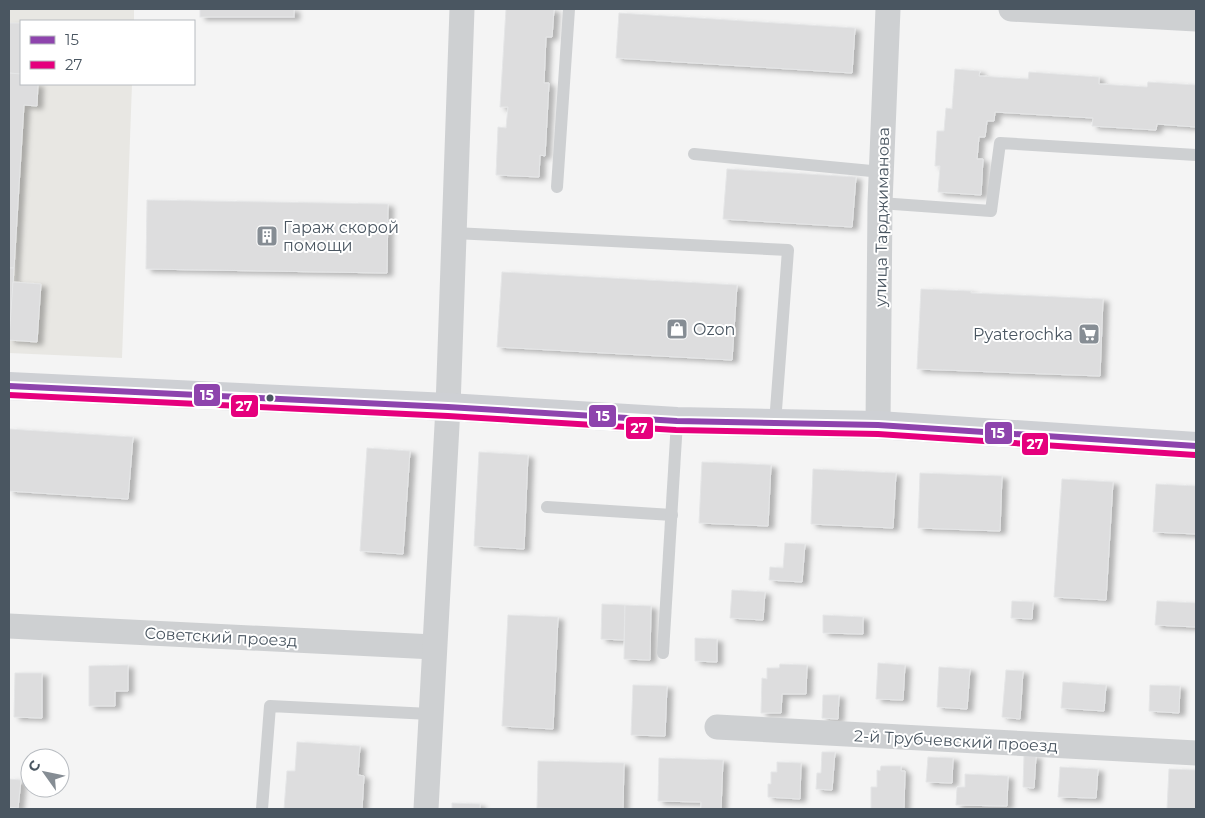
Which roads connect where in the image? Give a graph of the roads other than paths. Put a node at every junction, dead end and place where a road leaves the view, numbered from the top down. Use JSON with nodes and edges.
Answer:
{"nodes":[{"id":1,"x":462,"y":9,"type":"edge"},
{"id":2,"x":568,"y":9,"type":"edge"},
{"id":3,"x":888,"y":9,"type":"edge"},
{"id":4,"x":1011,"y":9,"type":"edge"},
{"id":5,"x":1196,"y":19,"type":"edge"},
{"id":6,"x":694,"y":154,"type":"dead end"},
{"id":7,"x":1196,"y":156,"type":"edge"},
{"id":8,"x":882,"y":172,"type":"junction"},
{"id":9,"x":557,"y":187,"type":"dead end"},
{"id":10,"x":880,"y":204,"type":"junction"},
{"id":11,"x":454,"y":233,"type":"junction"},
{"id":12,"x":9,"y":386,"type":"edge"},
{"id":13,"x":448,"y":407,"type":"junction"},
{"id":14,"x":677,"y":421,"type":"junction"},
{"id":15,"x":775,"y":423,"type":"junction"},
{"id":16,"x":878,"y":425,"type":"junction"},
{"id":17,"x":1196,"y":446,"type":"edge"},
{"id":18,"x":547,"y":506,"type":"dead end"},
{"id":19,"x":672,"y":516,"type":"junction"},
{"id":20,"x":9,"y":626,"type":"edge"},
{"id":21,"x":434,"y":646,"type":"junction"},
{"id":22,"x":663,"y":653,"type":"dead end"},
{"id":23,"x":430,"y":714,"type":"junction"},
{"id":24,"x":716,"y":727,"type":"dead end"},
{"id":25,"x":1196,"y":753,"type":"edge"},
{"id":26,"x":262,"y":809,"type":"edge"},
{"id":27,"x":426,"y":809,"type":"edge"}],
"edges":[{"from":1,"to":11,"type":"street"},
{"from":2,"to":9,"type":"lane"},
{"from":3,"to":8,"type":"street","name":"улица Тарджиманова"},
{"from":4,"to":5,"type":"street"},
{"from":6,"to":8,"type":"lane"},
{"from":7,"to":10,"type":"lane"},
{"from":8,"to":10,"type":"street","name":"улица Тарджиманова"},
{"from":10,"to":16,"type":"street","name":"улица Тарджиманова"},
{"from":11,"to":13,"type":"street"},
{"from":11,"to":15,"type":"lane"},
{"from":12,"to":13,"type":"main road"},
{"from":13,"to":14,"type":"main road"},
{"from":13,"to":21,"type":"street"},
{"from":14,"to":15,"type":"main road"},
{"from":14,"to":19,"type":"lane"},
{"from":15,"to":16,"type":"main road"},
{"from":16,"to":17,"type":"main road"},
{"from":18,"to":19,"type":"lane"},
{"from":19,"to":22,"type":"lane"},
{"from":20,"to":21,"type":"street","name":"Советский проезд"},
{"from":21,"to":23,"type":"street"},
{"from":23,"to":26,"type":"lane"},
{"from":23,"to":27,"type":"street"},
{"from":24,"to":25,"type":"street","name":"2-й Трубчевский проезд"}]}
